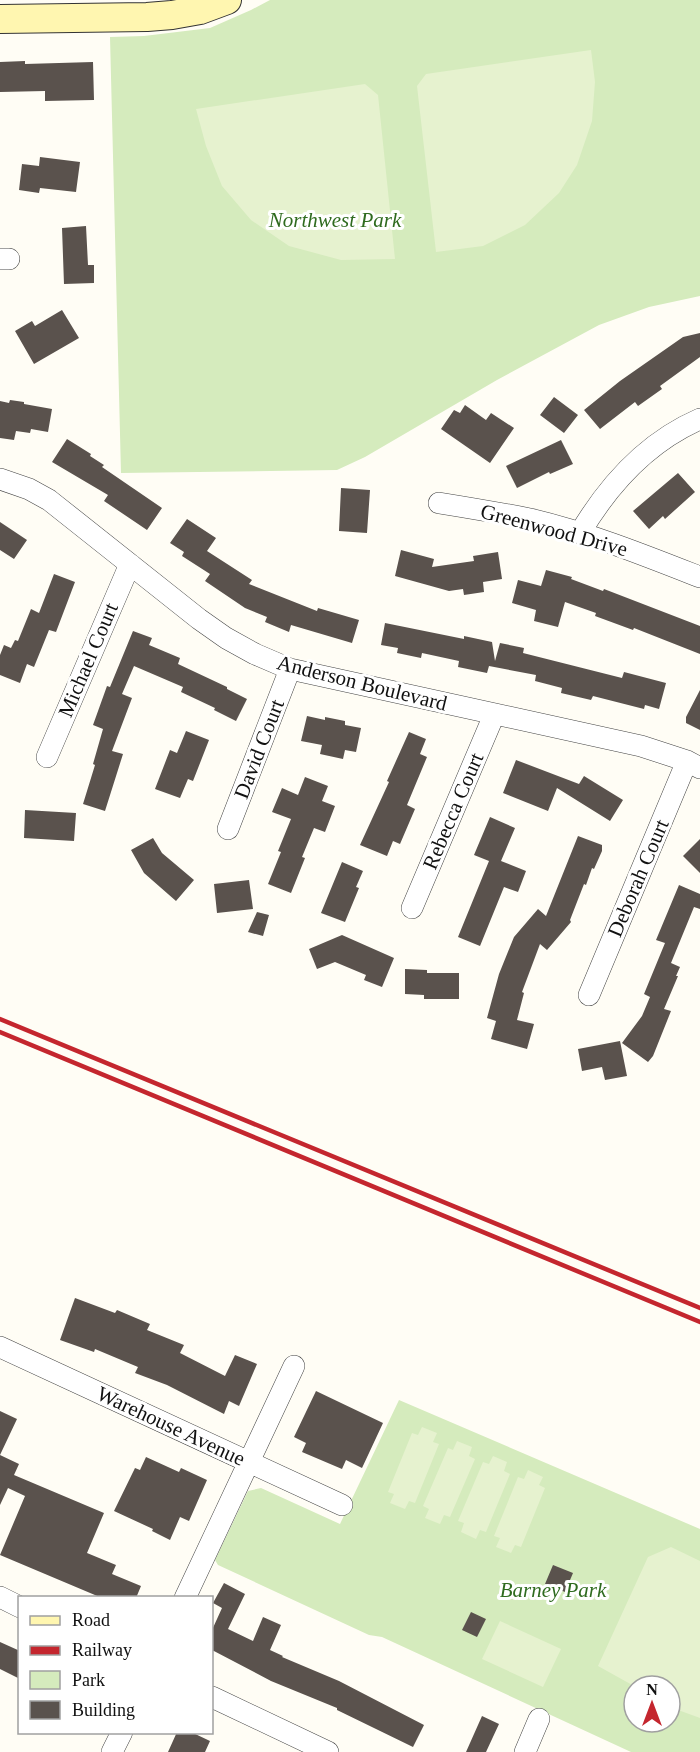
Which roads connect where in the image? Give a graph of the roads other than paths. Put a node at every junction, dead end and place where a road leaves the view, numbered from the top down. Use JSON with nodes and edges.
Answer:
{"nodes":[{"id":1,"x":227,"y":0,"type":"edge"},
{"id":2,"x":0,"y":19,"type":"edge"},
{"id":3,"x":700,"y":419,"type":"edge"},
{"id":4,"x":0,"y":479,"type":"edge"},
{"id":5,"x":439,"y":503,"type":"dead end"},
{"id":6,"x":580,"y":533,"type":"junction"},
{"id":7,"x":129,"y":564,"type":"junction"},
{"id":8,"x":700,"y":577,"type":"edge"},
{"id":9,"x":290,"y":669,"type":"junction"},
{"id":10,"x":494,"y":715,"type":"junction"},
{"id":11,"x":47,"y":757,"type":"dead end"},
{"id":12,"x":693,"y":765,"type":"edge"},
{"id":13,"x":228,"y":829,"type":"dead end"},
{"id":14,"x":412,"y":908,"type":"dead end"},
{"id":15,"x":589,"y":995,"type":"dead end"},
{"id":16,"x":0,"y":1347,"type":"edge"},
{"id":17,"x":294,"y":1366,"type":"dead end"},
{"id":18,"x":249,"y":1462,"type":"junction"},
{"id":19,"x":342,"y":1505,"type":"dead end"},
{"id":20,"x":186,"y":1596,"type":"edge"},
{"id":21,"x":0,"y":1597,"type":"edge"},
{"id":22,"x":18,"y":1606,"type":"edge"},
{"id":23,"x":213,"y":1697,"type":"edge"},
{"id":24,"x":539,"y":1719,"type":"dead end"},
{"id":25,"x":121,"y":1734,"type":"edge"},
{"id":26,"x":112,"y":1752,"type":"edge"},
{"id":27,"x":327,"y":1752,"type":"edge"},
{"id":28,"x":525,"y":1752,"type":"edge"}],
"edges":[{"from":1,"to":2,"type":"street"},
{"from":3,"to":6,"type":"street"},
{"from":4,"to":7,"type":"street","name":"Anderson Boulevard"},
{"from":5,"to":6,"type":"street","name":"Greenwood Drive"},
{"from":6,"to":8,"type":"street","name":"Greenwood Drive"},
{"from":7,"to":9,"type":"street","name":"Anderson Boulevard"},
{"from":7,"to":11,"type":"street","name":"Michael Court"},
{"from":9,"to":10,"type":"street","name":"Anderson Boulevard"},
{"from":9,"to":13,"type":"street","name":"David Court"},
{"from":10,"to":12,"type":"street","name":"Anderson Boulevard"},
{"from":10,"to":14,"type":"street","name":"Rebecca Court"},
{"from":12,"to":15,"type":"street","name":"Deborah Court"},
{"from":16,"to":18,"type":"street","name":"Warehouse Avenue"},
{"from":17,"to":18,"type":"street"},
{"from":18,"to":19,"type":"street","name":"Warehouse Avenue"},
{"from":18,"to":20,"type":"street"},
{"from":21,"to":22,"type":"street"},
{"from":23,"to":27,"type":"street"},
{"from":24,"to":28,"type":"street"},
{"from":25,"to":26,"type":"street"}]}
